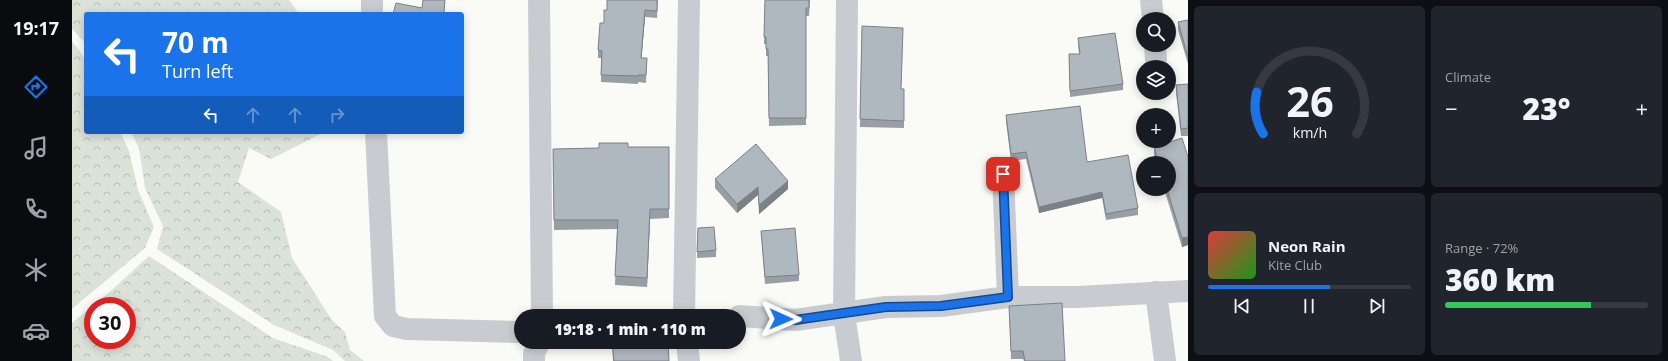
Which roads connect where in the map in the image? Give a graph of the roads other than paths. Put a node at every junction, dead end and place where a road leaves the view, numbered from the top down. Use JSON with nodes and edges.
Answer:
{"nodes":[{"id":1,"x":372,"y":0,"type":"edge"},
{"id":2,"x":539,"y":0,"type":"edge"},
{"id":3,"x":689,"y":0,"type":"edge"},
{"id":4,"x":847,"y":0,"type":"edge"},
{"id":5,"x":1151,"y":0,"type":"edge"},
{"id":6,"x":372,"y":12,"type":"edge"},
{"id":7,"x":1152,"y":12,"type":"edge"},
{"id":8,"x":376,"y":134,"type":"edge"},
{"id":9,"x":1003,"y":174,"type":"dead end"},
{"id":10,"x":1188,"y":291,"type":"edge"},
{"id":11,"x":1156,"y":292,"type":"junction"},
{"id":12,"x":1008,"y":297,"type":"junction"},
{"id":13,"x":542,"y":309,"type":"edge"},
{"id":14,"x":684,"y":309,"type":"edge"},
{"id":15,"x":844,"y":314,"type":"junction"},
{"id":16,"x":746,"y":316,"type":"edge"},
{"id":17,"x":514,"y":332,"type":"edge"},
{"id":18,"x":536,"y":349,"type":"edge"},
{"id":19,"x":688,"y":349,"type":"edge"},
{"id":20,"x":534,"y":361,"type":"edge"},
{"id":21,"x":690,"y":361,"type":"edge"},
{"id":22,"x":851,"y":361,"type":"edge"},
{"id":23,"x":1166,"y":361,"type":"edge"}],
"edges":[{"from":1,"to":6,"type":"street"},
{"from":2,"to":13,"type":"street"},
{"from":3,"to":14,"type":"street"},
{"from":4,"to":15,"type":"street"},
{"from":5,"to":7,"type":"street"},
{"from":8,"to":17,"type":"street"},
{"from":9,"to":12,"type":"street"},
{"from":10,"to":11,"type":"street"},
{"from":11,"to":12,"type":"street"},
{"from":11,"to":23,"type":"street"},
{"from":12,"to":15,"type":"street"},
{"from":15,"to":16,"type":"street"},
{"from":15,"to":22,"type":"street"},
{"from":18,"to":20,"type":"street"},
{"from":19,"to":21,"type":"street"}]}
